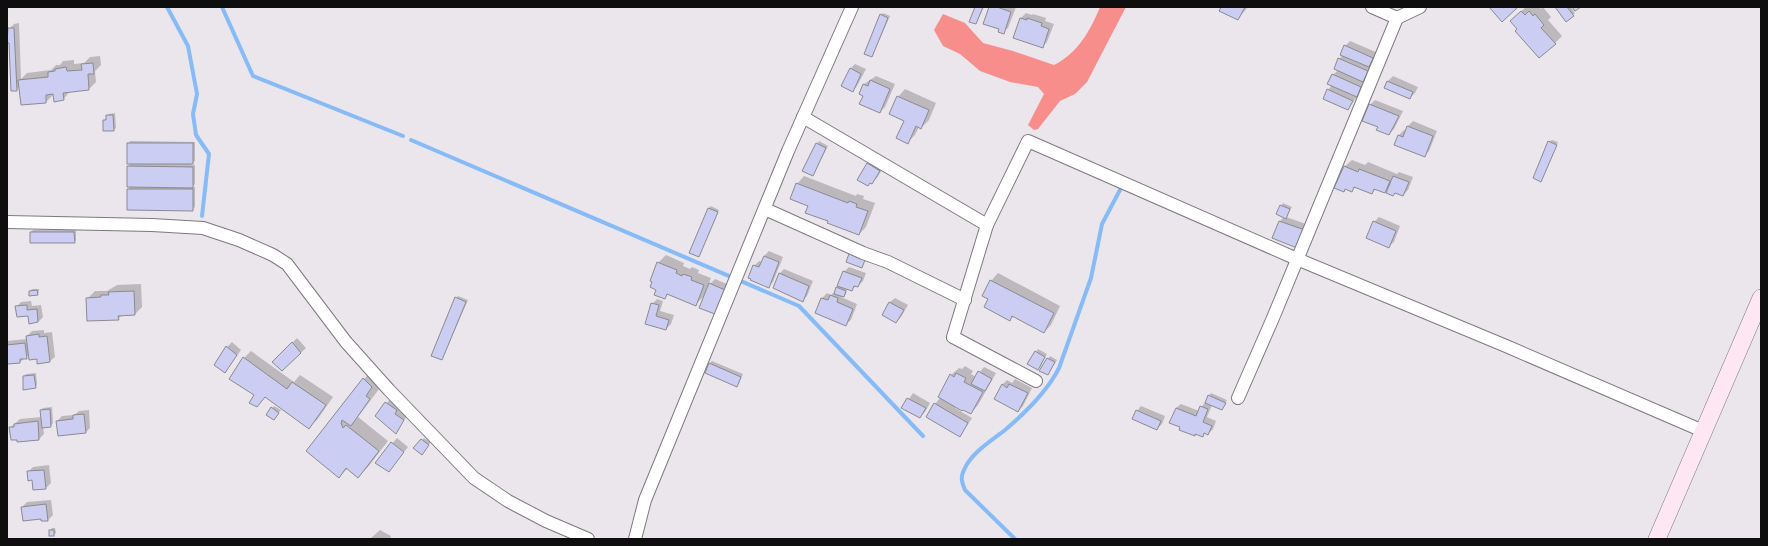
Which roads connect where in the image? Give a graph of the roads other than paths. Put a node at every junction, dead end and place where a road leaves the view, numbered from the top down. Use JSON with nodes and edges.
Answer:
{"nodes":[{"id":1,"x":852,"y":7,"type":"edge"},
{"id":2,"x":1372,"y":7,"type":"edge"},
{"id":3,"x":1420,"y":7,"type":"edge"},
{"id":4,"x":1397,"y":18,"type":"junction"},
{"id":5,"x":803,"y":117,"type":"junction"},
{"id":6,"x":765,"y":210,"type":"junction"},
{"id":7,"x":7,"y":222,"type":"edge"},
{"id":8,"x":987,"y":225,"type":"junction"},
{"id":9,"x":1297,"y":259,"type":"junction"},
{"id":10,"x":1761,"y":298,"type":"edge"},
{"id":11,"x":965,"y":300,"type":"junction"},
{"id":12,"x":1036,"y":381,"type":"dead end"},
{"id":13,"x":1238,"y":398,"type":"dead end"},
{"id":14,"x":1703,"y":431,"type":"junction"},
{"id":15,"x":588,"y":539,"type":"edge"},
{"id":16,"x":634,"y":539,"type":"edge"},
{"id":17,"x":1657,"y":539,"type":"edge"}],
"edges":[{"from":1,"to":5,"type":"street"},
{"from":2,"to":4,"type":"street"},
{"from":3,"to":4,"type":"street"},
{"from":4,"to":9,"type":"street"},
{"from":5,"to":6,"type":"street"},
{"from":5,"to":8,"type":"street"},
{"from":6,"to":11,"type":"street"},
{"from":6,"to":16,"type":"street"},
{"from":7,"to":15,"type":"street"},
{"from":8,"to":9,"type":"street"},
{"from":8,"to":11,"type":"street"},
{"from":9,"to":13,"type":"street"},
{"from":9,"to":14,"type":"street"},
{"from":10,"to":14,"type":"street"},
{"from":11,"to":12,"type":"street"},
{"from":14,"to":17,"type":"street"}]}
